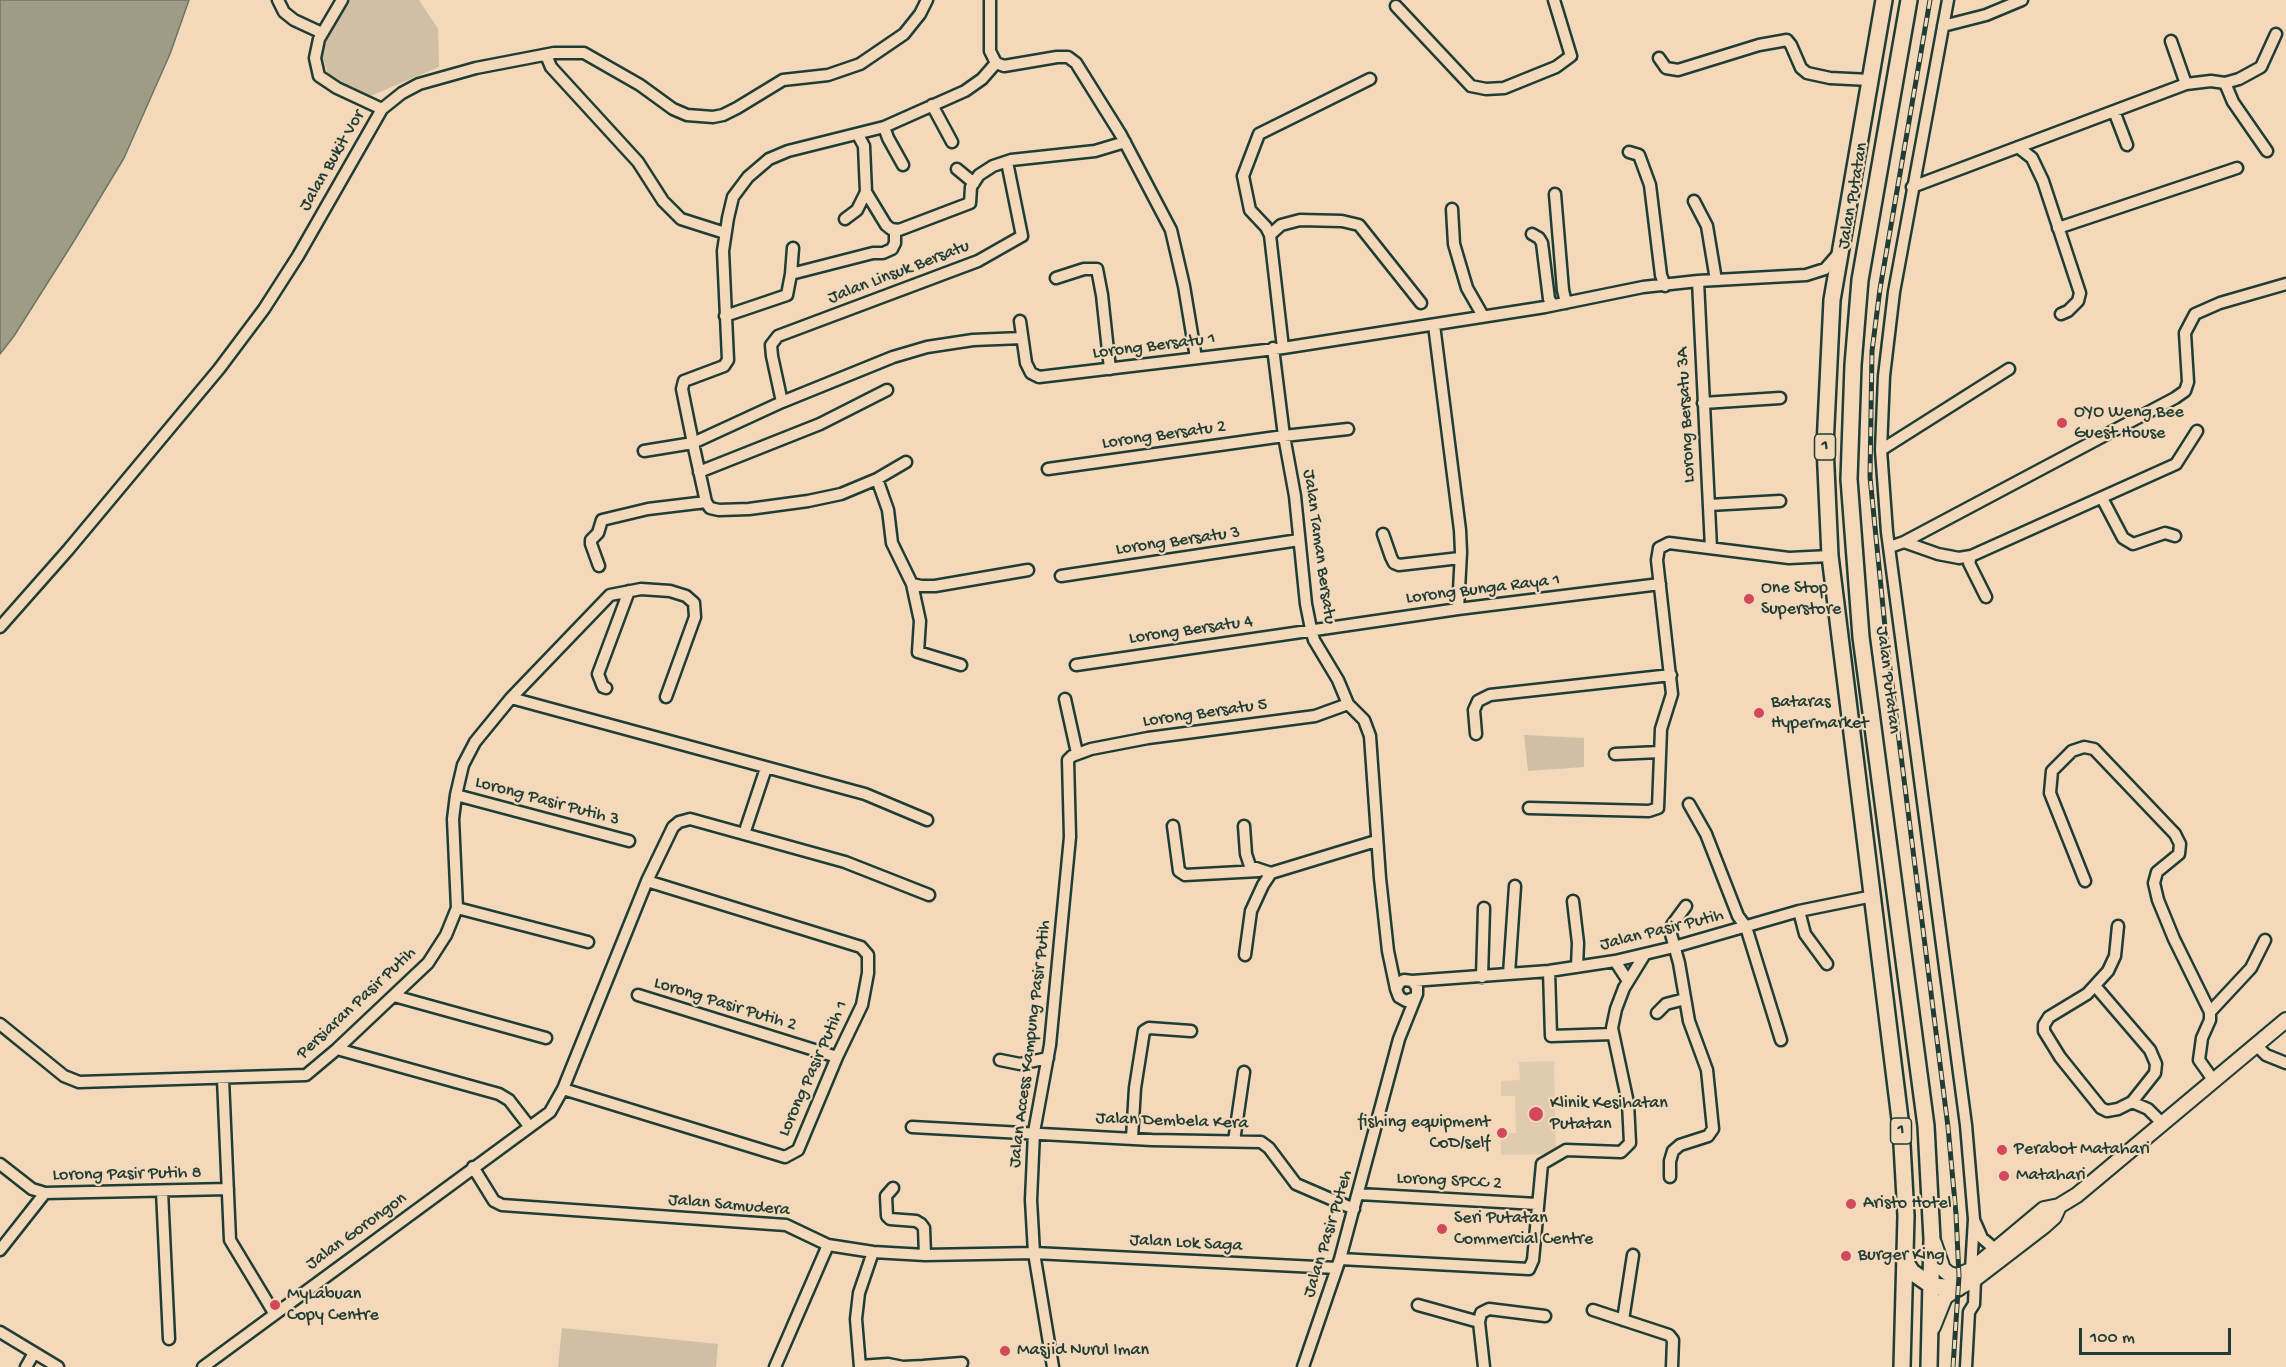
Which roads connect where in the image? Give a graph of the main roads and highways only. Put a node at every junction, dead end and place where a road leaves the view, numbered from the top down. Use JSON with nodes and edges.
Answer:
{"nodes":[{"id":1,"x":1884,"y":0,"type":"edge"},
{"id":2,"x":1908,"y":0,"type":"edge"},
{"id":3,"x":1828,"y":363,"type":"junction"},
{"id":4,"x":1853,"y":365,"type":"junction"},
{"id":5,"x":1892,"y":873,"type":"junction"},
{"id":6,"x":1873,"y":896,"type":"junction"},
{"id":7,"x":1910,"y":991,"type":"junction"},
{"id":8,"x":1884,"y":994,"type":"junction"},
{"id":9,"x":2286,"y":1020,"type":"edge"},
{"id":10,"x":2059,"y":1206,"type":"junction"},
{"id":11,"x":1932,"y":1239,"type":"junction"},
{"id":12,"x":1906,"y":1263,"type":"junction"},
{"id":13,"x":1973,"y":1275,"type":"junction"},
{"id":14,"x":1932,"y":1286,"type":"junction"},
{"id":15,"x":1958,"y":1288,"type":"junction"},
{"id":16,"x":1931,"y":1335,"type":"junction"},
{"id":17,"x":1902,"y":1367,"type":"edge"},
{"id":18,"x":1929,"y":1367,"type":"edge"}],
"edges":[{"from":1,"to":3,"type":"highway","name":"Jalan Putatan","number":"1"},
{"from":2,"to":4,"type":"highway","name":"Jalan Putatan","number":"1"},
{"from":3,"to":4,"type":"highway"},
{"from":3,"to":6,"type":"highway","name":"Jalan Putatan","number":"1"},
{"from":4,"to":5,"type":"highway","name":"Jalan Putatan","number":"1"},
{"from":5,"to":6,"type":"highway"},
{"from":5,"to":7,"type":"highway","name":"Jalan Putatan","number":"1"},
{"from":6,"to":8,"type":"highway","name":"Jalan Putatan","number":"1"},
{"from":7,"to":8,"type":"highway"},
{"from":7,"to":11,"type":"highway","name":"Jalan Putatan","number":"1"},
{"from":8,"to":12,"type":"highway","name":"Jalan Putatan","number":"1"},
{"from":9,"to":10,"type":"main road"},
{"from":10,"to":13,"type":"main road"},
{"from":10,"to":13,"type":"main road"},
{"from":11,"to":13,"type":"main road"},
{"from":11,"to":14,"type":"highway","name":"Jalan Putatan","number":"1"},
{"from":12,"to":14,"type":"highway"},
{"from":12,"to":17,"type":"highway","name":"Jalan Putatan","number":"1"},
{"from":13,"to":15,"type":"main road"},
{"from":14,"to":15,"type":"highway"},
{"from":14,"to":16,"type":"highway","name":"Jalan Putatan","number":"1"},
{"from":15,"to":16,"type":"main road"},
{"from":16,"to":18,"type":"highway","name":"Jalan Putatan","number":"1"},
{"from":17,"to":18,"type":"highway"}]}
